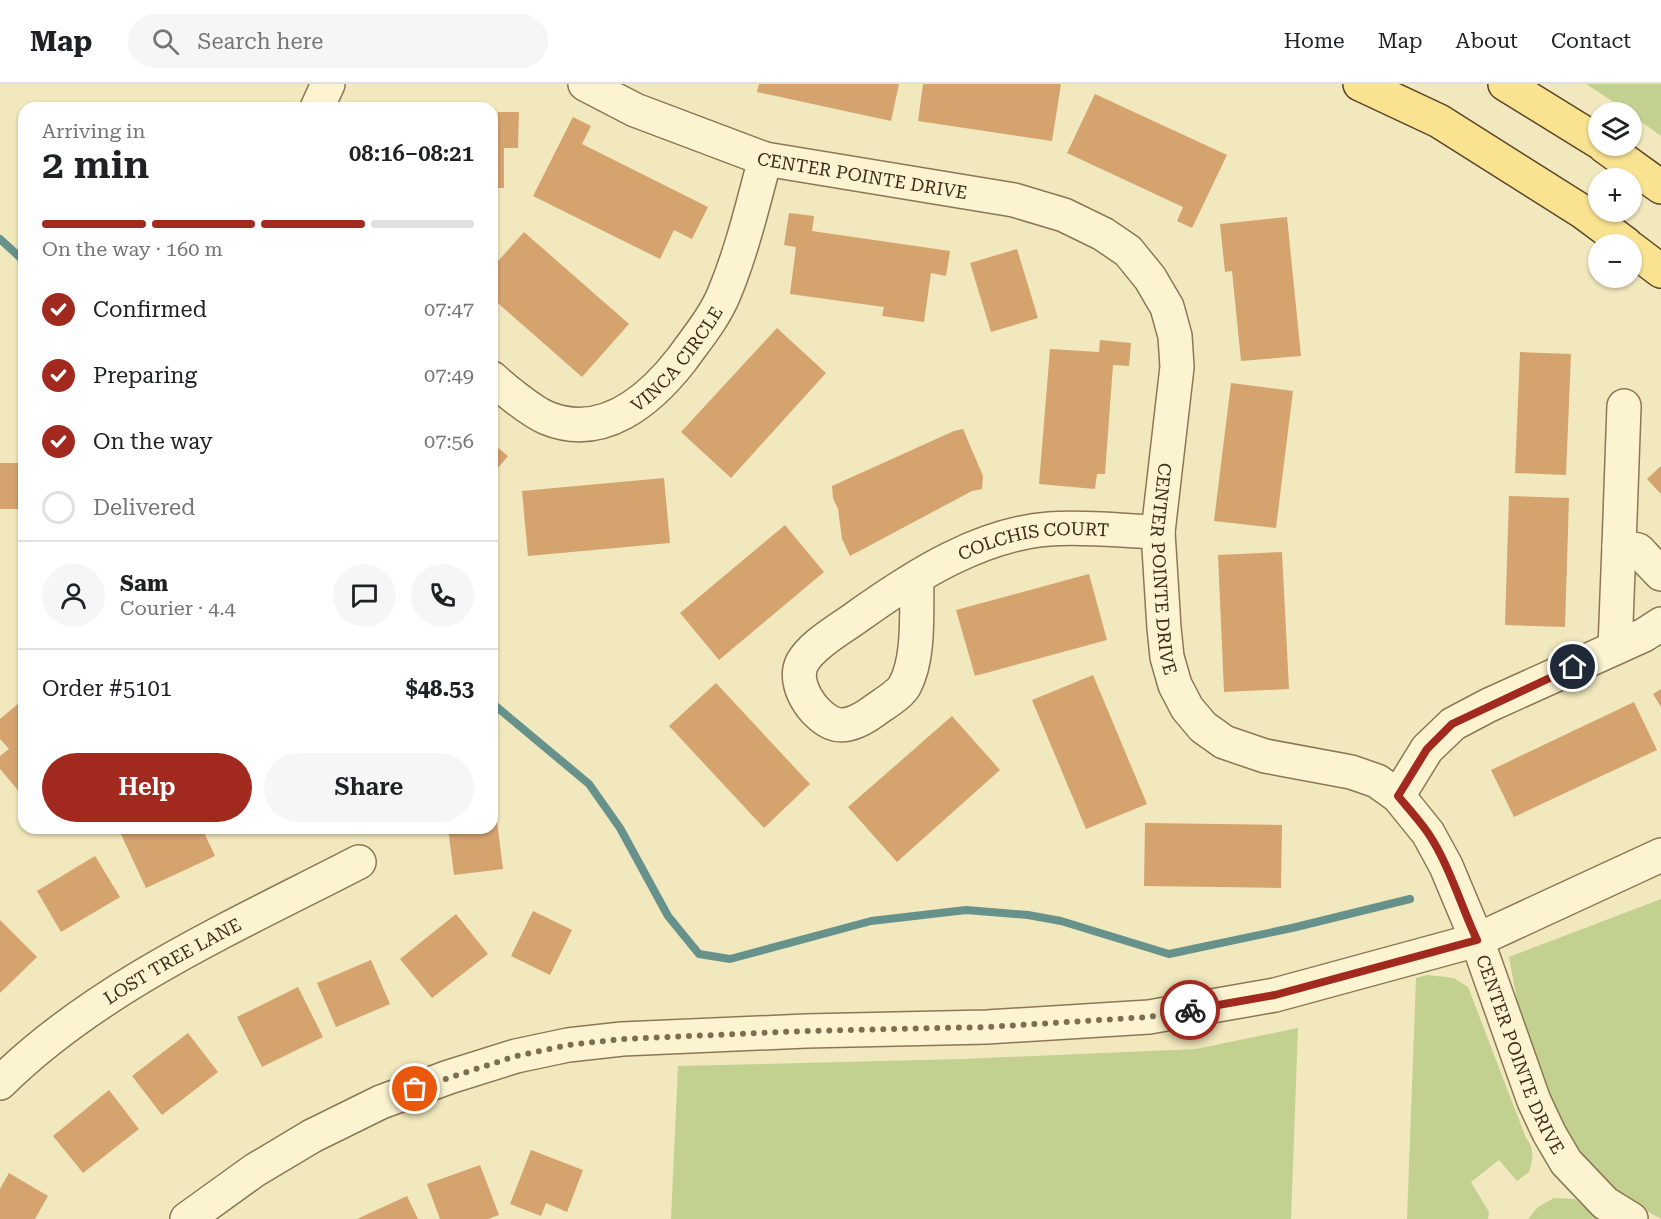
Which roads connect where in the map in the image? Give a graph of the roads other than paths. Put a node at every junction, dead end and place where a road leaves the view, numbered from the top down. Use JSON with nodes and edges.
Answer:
{"nodes":[{"id":1,"x":328,"y":84,"type":"edge"},
{"id":2,"x":585,"y":84,"type":"edge"},
{"id":3,"x":1360,"y":84,"type":"edge"},
{"id":4,"x":1506,"y":84,"type":"edge"},
{"id":5,"x":320,"y":102,"type":"edge"},
{"id":6,"x":1588,"y":135,"type":"edge"},
{"id":7,"x":1618,"y":156,"type":"edge"},
{"id":8,"x":765,"y":159,"type":"junction"},
{"id":9,"x":1661,"y":187,"type":"edge"},
{"id":10,"x":1613,"y":234,"type":"edge"},
{"id":11,"x":1642,"y":257,"type":"edge"},
{"id":12,"x":1661,"y":271,"type":"edge"},
{"id":13,"x":498,"y":382,"type":"edge"},
{"id":14,"x":1624,"y":406,"type":"dead end"},
{"id":15,"x":1158,"y":532,"type":"junction"},
{"id":16,"x":1619,"y":546,"type":"junction"},
{"id":17,"x":1661,"y":574,"type":"edge"},
{"id":18,"x":917,"y":578,"type":"dead end"},
{"id":19,"x":1661,"y":624,"type":"edge"},
{"id":20,"x":1615,"y":648,"type":"junction"},
{"id":21,"x":1398,"y":796,"type":"junction"},
{"id":22,"x":1661,"y":855,"type":"edge"},
{"id":23,"x":358,"y":862,"type":"dead end"},
{"id":24,"x":1477,"y":940,"type":"junction"},
{"id":25,"x":0,"y":1083,"type":"edge"},
{"id":26,"x":187,"y":1219,"type":"edge"},
{"id":27,"x":1630,"y":1219,"type":"edge"}],
"edges":[{"from":1,"to":5,"type":"street"},
{"from":2,"to":8,"type":"street","name":"CENTER POINTE DRIVE"},
{"from":3,"to":10,"type":"main road"},
{"from":4,"to":6,"type":"main road"},
{"from":7,"to":9,"type":"main road"},
{"from":8,"to":13,"type":"street","name":"VINCA CIRCLE"},
{"from":8,"to":15,"type":"street","name":"CENTER POINTE DRIVE"},
{"from":11,"to":12,"type":"main road"},
{"from":14,"to":16,"type":"street"},
{"from":15,"to":18,"type":"street","name":"COLCHIS COURT"},
{"from":15,"to":21,"type":"street","name":"CENTER POINTE DRIVE"},
{"from":16,"to":17,"type":"street"},
{"from":16,"to":20,"type":"street"},
{"from":19,"to":20,"type":"street"},
{"from":20,"to":21,"type":"street"},
{"from":21,"to":24,"type":"street","name":"CENTER POINTE DRIVE"},
{"from":22,"to":24,"type":"street"},
{"from":23,"to":25,"type":"street","name":"LOST TREE LANE"},
{"from":24,"to":26,"type":"street"},
{"from":24,"to":27,"type":"street","name":"CENTER POINTE DRIVE"}]}
